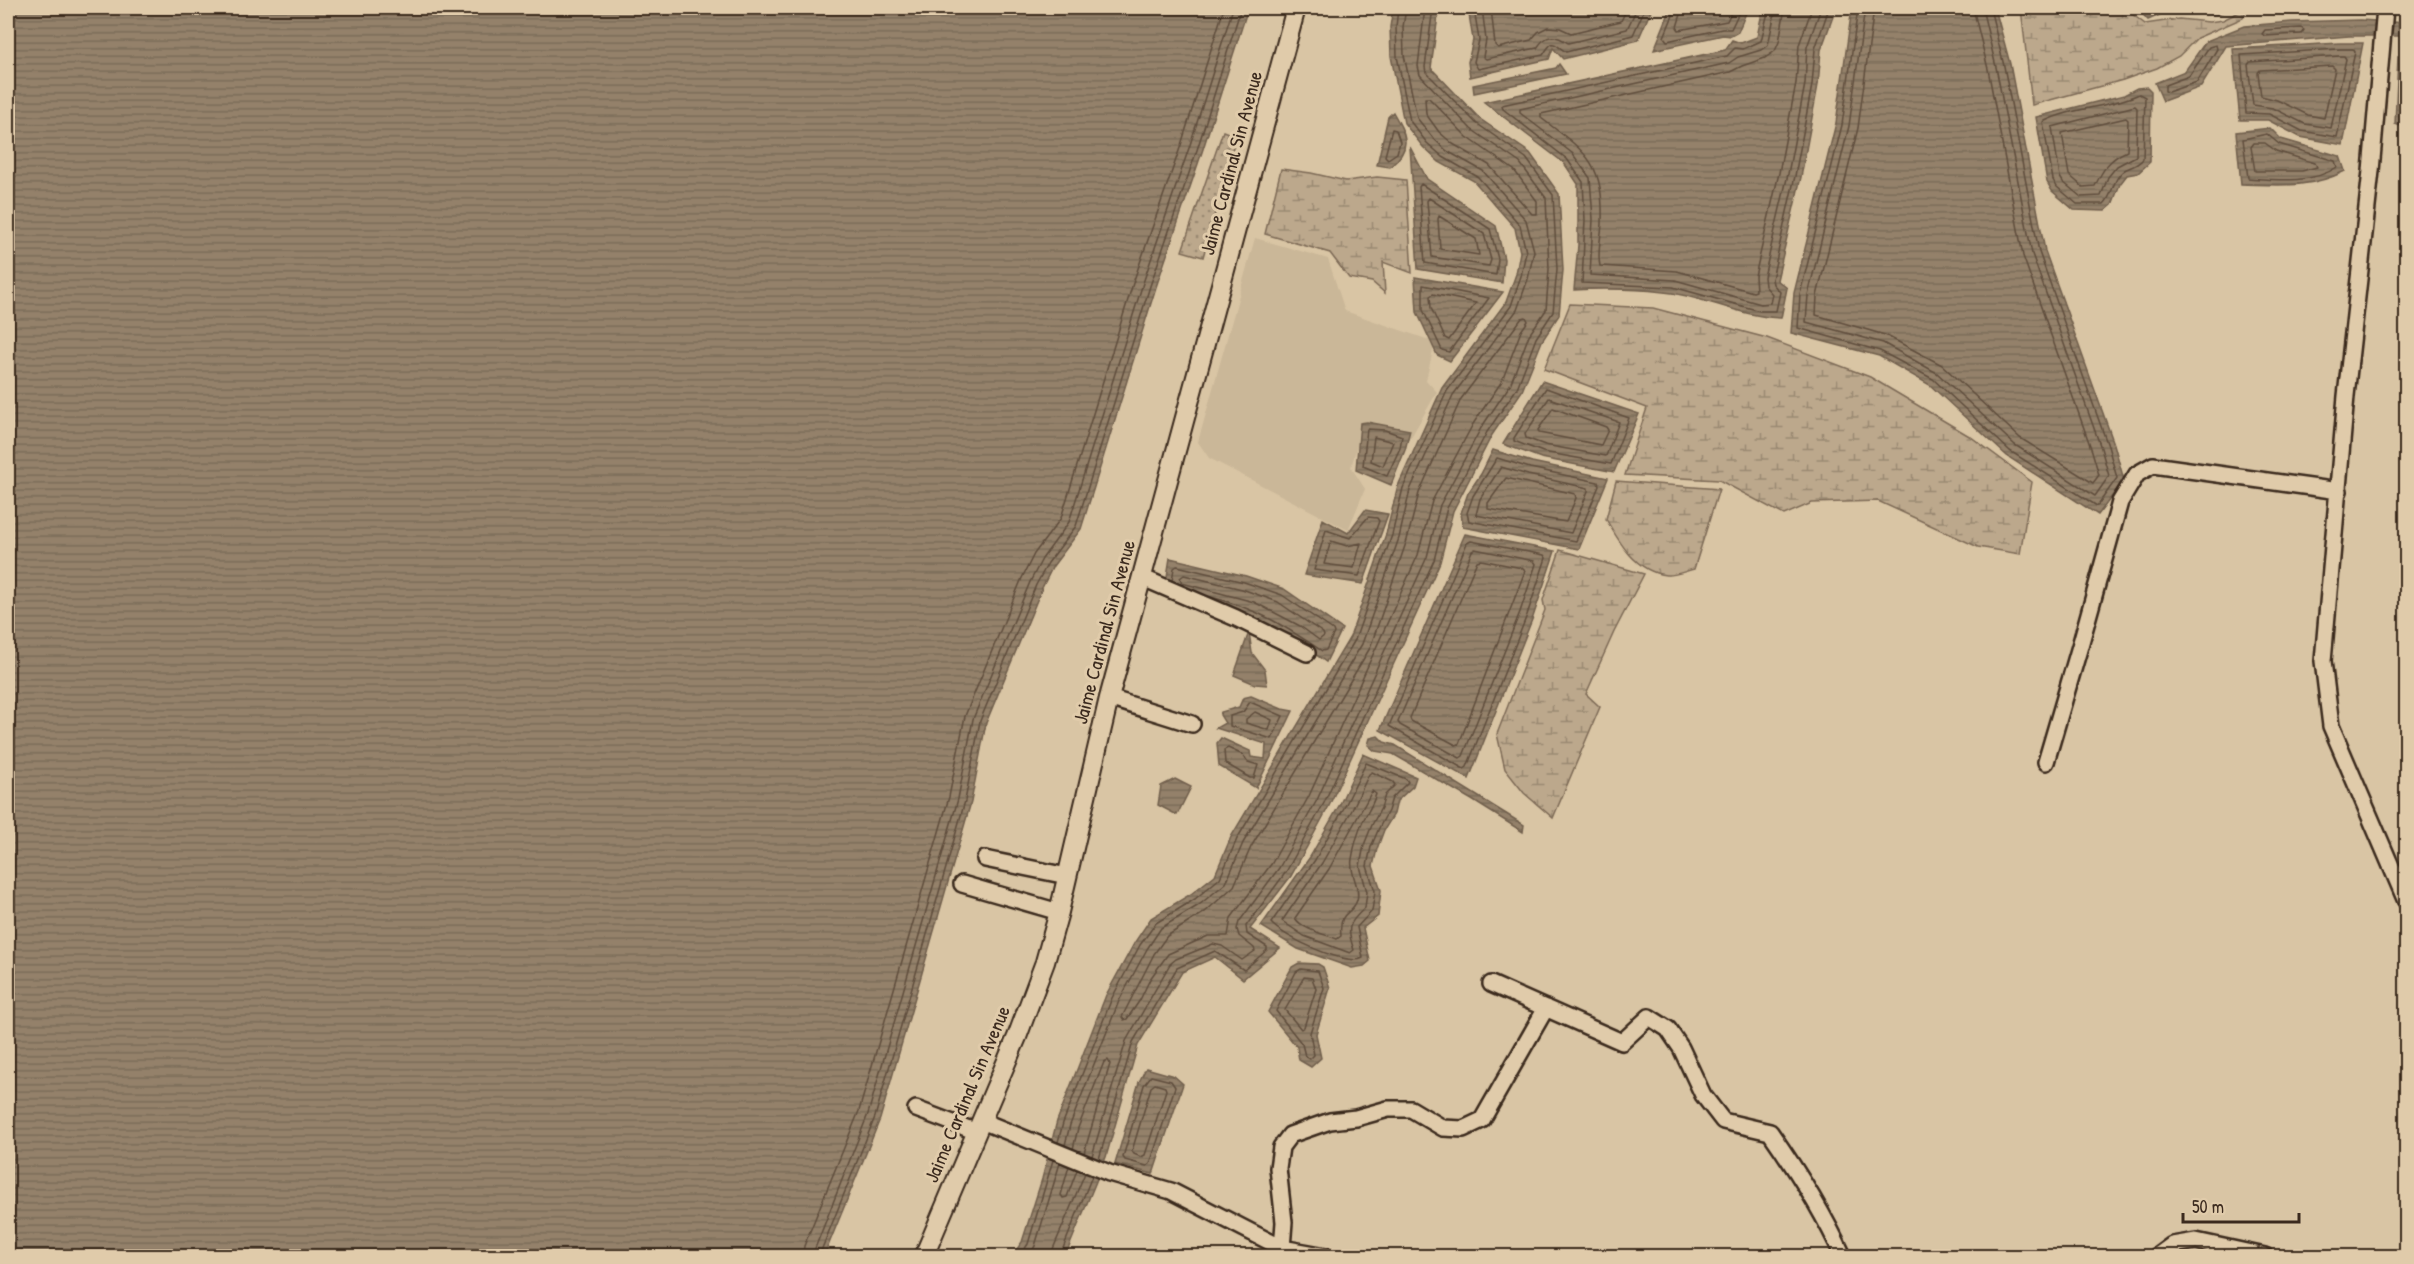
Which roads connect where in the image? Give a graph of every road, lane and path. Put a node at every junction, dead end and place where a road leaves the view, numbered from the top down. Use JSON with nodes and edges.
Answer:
{"nodes":[{"id":1,"x":1296,"y":8,"type":"edge"},
{"id":2,"x":2385,"y":8,"type":"edge"},
{"id":3,"x":2338,"y":491,"type":"junction"},
{"id":4,"x":1141,"y":577,"type":"junction"},
{"id":5,"x":1307,"y":653,"type":"dead end"},
{"id":6,"x":1109,"y":698,"type":"junction"},
{"id":7,"x":1192,"y":724,"type":"dead end"},
{"id":8,"x":2046,"y":762,"type":"dead end"},
{"id":9,"x":985,"y":859,"type":"dead end"},
{"id":10,"x":1067,"y":876,"type":"junction"},
{"id":11,"x":962,"y":884,"type":"dead end"},
{"id":12,"x":2406,"y":901,"type":"edge"},
{"id":13,"x":1059,"y":912,"type":"junction"},
{"id":14,"x":1491,"y":984,"type":"dead end"},
{"id":15,"x":1546,"y":1008,"type":"junction"},
{"id":16,"x":916,"y":1109,"type":"dead end"},
{"id":17,"x":980,"y":1126,"type":"junction"},
{"id":18,"x":1282,"y":1248,"type":"junction"},
{"id":19,"x":924,"y":1257,"type":"edge"},
{"id":20,"x":1326,"y":1257,"type":"edge"},
{"id":21,"x":1843,"y":1257,"type":"edge"},
{"id":22,"x":2157,"y":1257,"type":"edge"},
{"id":23,"x":2265,"y":1257,"type":"edge"}],
"edges":[{"from":1,"to":4,"type":"main road","name":"Jaime Cardinal Sin Avenue"},
{"from":2,"to":3,"type":"street"},
{"from":3,"to":8,"type":"street"},
{"from":3,"to":12,"type":"street"},
{"from":4,"to":5,"type":"street"},
{"from":4,"to":6,"type":"main road","name":"Jaime Cardinal Sin Avenue"},
{"from":6,"to":7,"type":"street"},
{"from":6,"to":10,"type":"main road","name":"Jaime Cardinal Sin Avenue"},
{"from":9,"to":10,"type":"street"},
{"from":10,"to":13,"type":"main road","name":"Jaime Cardinal Sin Avenue"},
{"from":11,"to":13,"type":"street"},
{"from":13,"to":17,"type":"main road","name":"Jaime Cardinal Sin Avenue"},
{"from":14,"to":15,"type":"street"},
{"from":15,"to":18,"type":"street"},
{"from":15,"to":21,"type":"street"},
{"from":16,"to":17,"type":"street"},
{"from":17,"to":18,"type":"street"},
{"from":17,"to":19,"type":"main road","name":"Jaime Cardinal Sin Avenue"},
{"from":18,"to":20,"type":"street"},
{"from":22,"to":23,"type":"street"}]}
